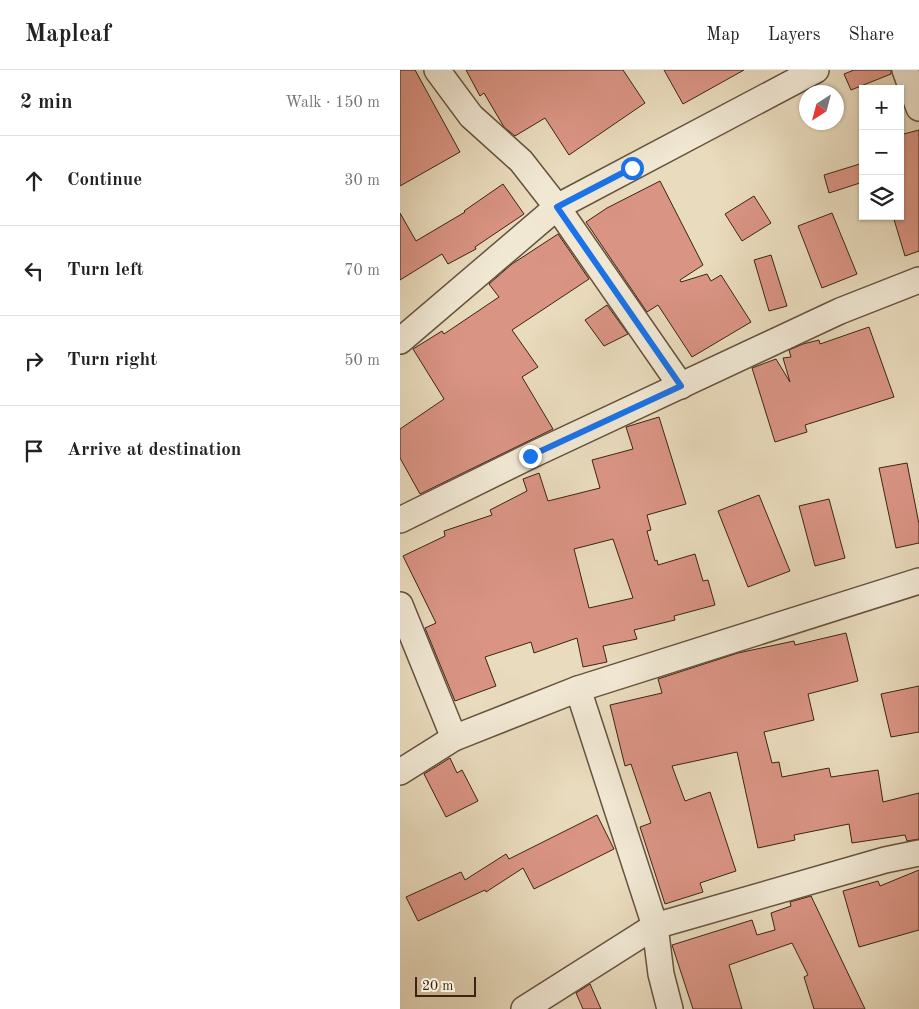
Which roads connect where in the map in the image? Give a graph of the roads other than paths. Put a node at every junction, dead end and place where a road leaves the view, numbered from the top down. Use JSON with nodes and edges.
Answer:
{"nodes":[{"id":1,"x":437,"y":70,"type":"edge"},
{"id":2,"x":816,"y":70,"type":"edge"},
{"id":3,"x":905,"y":70,"type":"edge"},
{"id":4,"x":919,"y":108,"type":"edge"},
{"id":5,"x":557,"y":207,"type":"junction"},
{"id":6,"x":919,"y":280,"type":"edge"},
{"id":7,"x":400,"y":341,"type":"edge"},
{"id":8,"x":681,"y":386,"type":"junction"},
{"id":9,"x":400,"y":520,"type":"edge"},
{"id":10,"x":919,"y":581,"type":"edge"},
{"id":11,"x":400,"y":605,"type":"edge"},
{"id":12,"x":578,"y":689,"type":"junction"},
{"id":13,"x":454,"y":738,"type":"junction"},
{"id":14,"x":400,"y":772,"type":"edge"},
{"id":15,"x":919,"y":854,"type":"edge"},
{"id":16,"x":655,"y":926,"type":"junction"},
{"id":17,"x":524,"y":1009,"type":"edge"},
{"id":18,"x":670,"y":1009,"type":"edge"}],
"edges":[{"from":1,"to":5,"type":"street"},
{"from":2,"to":5,"type":"street"},
{"from":3,"to":4,"type":"street"},
{"from":5,"to":7,"type":"street"},
{"from":5,"to":8,"type":"street"},
{"from":6,"to":8,"type":"street"},
{"from":8,"to":9,"type":"street"},
{"from":10,"to":12,"type":"street"},
{"from":11,"to":13,"type":"street"},
{"from":12,"to":13,"type":"street"},
{"from":12,"to":16,"type":"street"},
{"from":13,"to":14,"type":"street"},
{"from":15,"to":16,"type":"street"},
{"from":16,"to":17,"type":"street"},
{"from":16,"to":18,"type":"street"}]}
